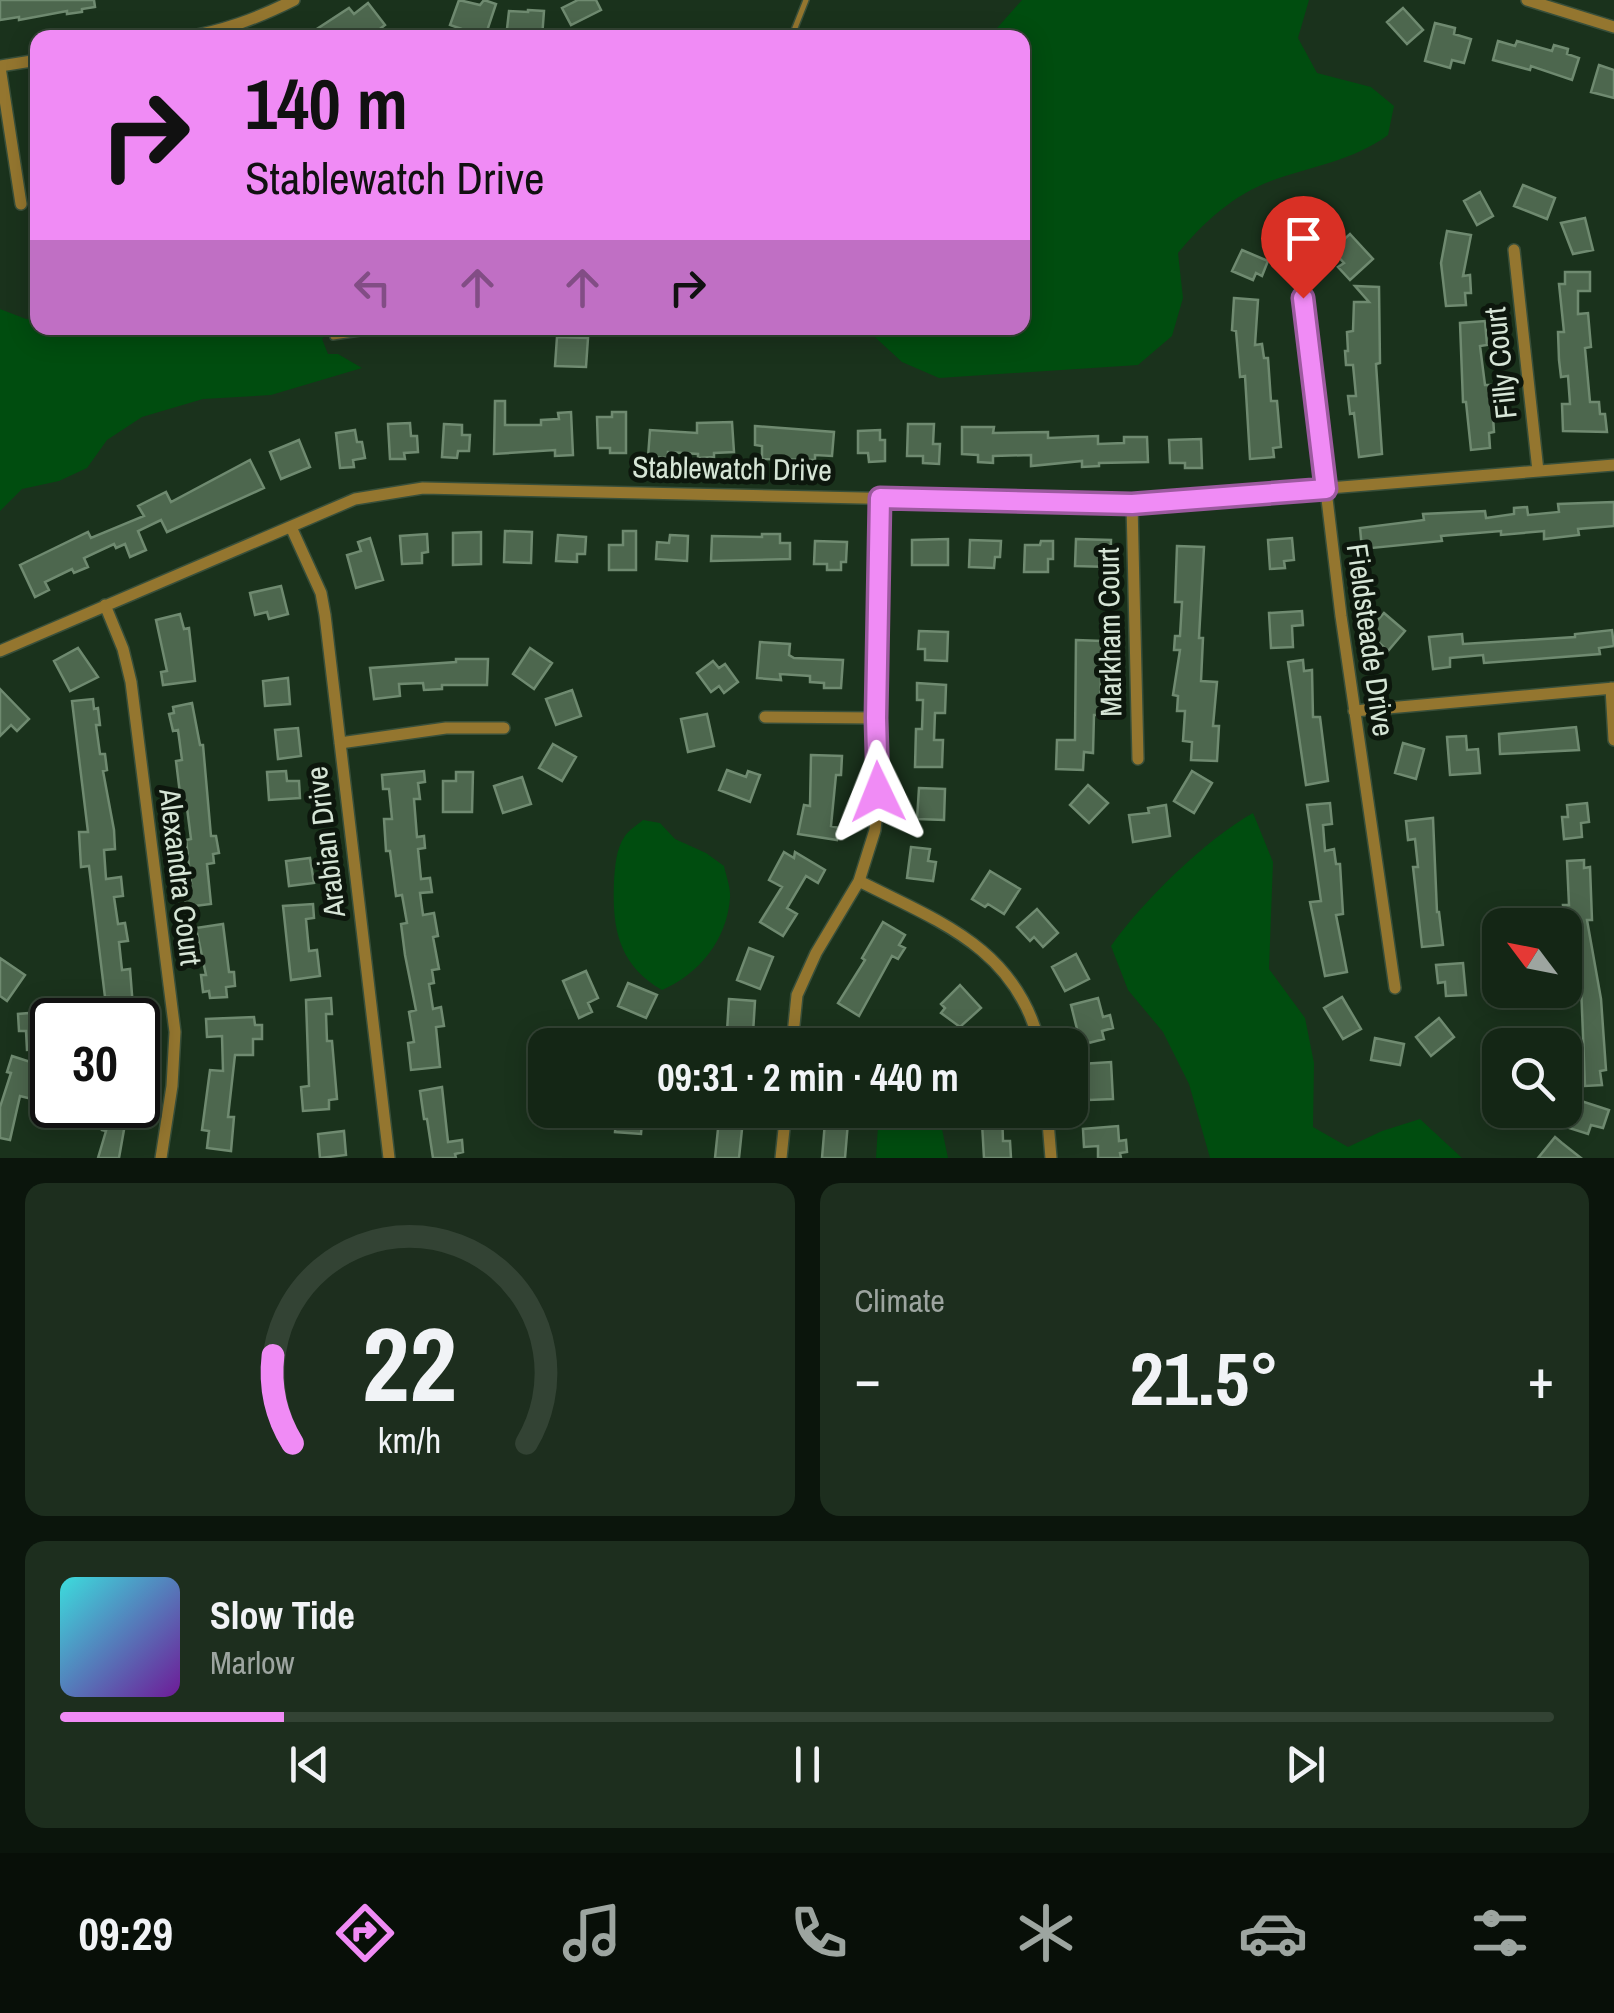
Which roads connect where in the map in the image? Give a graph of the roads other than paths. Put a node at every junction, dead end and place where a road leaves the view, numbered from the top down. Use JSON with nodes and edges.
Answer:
{"nodes":[{"id":1,"x":294,"y":0,"type":"edge"},
{"id":2,"x":806,"y":0,"type":"edge"},
{"id":3,"x":1527,"y":0,"type":"edge"},
{"id":4,"x":1614,"y":28,"type":"edge"},
{"id":5,"x":223,"y":30,"type":"edge"},
{"id":6,"x":794,"y":30,"type":"edge"},
{"id":7,"x":30,"y":61,"type":"edge"},
{"id":8,"x":0,"y":66,"type":"edge"},
{"id":9,"x":21,"y":204,"type":"dead end"},
{"id":10,"x":1514,"y":250,"type":"dead end"},
{"id":11,"x":1303,"y":298,"type":"dead end"},
{"id":12,"x":351,"y":335,"type":"edge"},
{"id":13,"x":332,"y":338,"type":"dead end"},
{"id":14,"x":1614,"y":465,"type":"edge"},
{"id":15,"x":1538,"y":470,"type":"junction"},
{"id":16,"x":1326,"y":489,"type":"junction"},
{"id":17,"x":880,"y":498,"type":"junction"},
{"id":18,"x":1132,"y":504,"type":"junction"},
{"id":19,"x":291,"y":526,"type":"junction"},
{"id":20,"x":105,"y":605,"type":"junction"},
{"id":21,"x":0,"y":651,"type":"edge"},
{"id":22,"x":1613,"y":688,"type":"edge"},
{"id":23,"x":1354,"y":711,"type":"junction"},
{"id":24,"x":764,"y":717,"type":"dead end"},
{"id":25,"x":876,"y":718,"type":"junction"},
{"id":26,"x":504,"y":728,"type":"dead end"},
{"id":27,"x":1614,"y":740,"type":"edge"},
{"id":28,"x":340,"y":742,"type":"junction"},
{"id":29,"x":1138,"y":759,"type":"dead end"},
{"id":30,"x":859,"y":881,"type":"junction"},
{"id":31,"x":1394,"y":988,"type":"dead end"},
{"id":32,"x":794,"y":1028,"type":"edge"},
{"id":33,"x":1036,"y":1028,"type":"edge"},
{"id":34,"x":784,"y":1128,"type":"edge"},
{"id":35,"x":1049,"y":1128,"type":"edge"},
{"id":36,"x":161,"y":1158,"type":"edge"},
{"id":37,"x":389,"y":1158,"type":"edge"},
{"id":38,"x":782,"y":1158,"type":"edge"},
{"id":39,"x":1052,"y":1158,"type":"edge"}],
"edges":[{"from":1,"to":5,"type":"street"},
{"from":2,"to":6,"type":"lane"},
{"from":3,"to":4,"type":"street"},
{"from":7,"to":8,"type":"street"},
{"from":8,"to":9,"type":"street"},
{"from":10,"to":15,"type":"street","name":"Filly Court"},
{"from":11,"to":16,"type":"street","name":"Fieldsteade Drive"},
{"from":12,"to":13,"type":"lane"},
{"from":14,"to":15,"type":"street","name":"Stablewatch Drive"},
{"from":15,"to":16,"type":"street","name":"Stablewatch Drive"},
{"from":16,"to":18,"type":"street","name":"Stablewatch Drive"},
{"from":16,"to":23,"type":"street","name":"Fieldsteade Drive"},
{"from":17,"to":18,"type":"street","name":"Stablewatch Drive"},
{"from":17,"to":19,"type":"street","name":"Stablewatch Drive"},
{"from":17,"to":25,"type":"street"},
{"from":18,"to":29,"type":"street","name":"Markham Court"},
{"from":19,"to":20,"type":"street","name":"Stablewatch Drive"},
{"from":19,"to":28,"type":"street","name":"Arabian Drive"},
{"from":20,"to":21,"type":"street","name":"Stablewatch Drive"},
{"from":20,"to":36,"type":"street","name":"Alexandra Court"},
{"from":22,"to":23,"type":"street"},
{"from":22,"to":27,"type":"street"},
{"from":23,"to":31,"type":"street","name":"Fieldsteade Drive"},
{"from":24,"to":25,"type":"street"},
{"from":25,"to":30,"type":"street"},
{"from":26,"to":28,"type":"street"},
{"from":28,"to":37,"type":"street","name":"Arabian Drive"},
{"from":30,"to":32,"type":"street"},
{"from":30,"to":33,"type":"street"},
{"from":34,"to":38,"type":"street"},
{"from":35,"to":39,"type":"street"}]}
